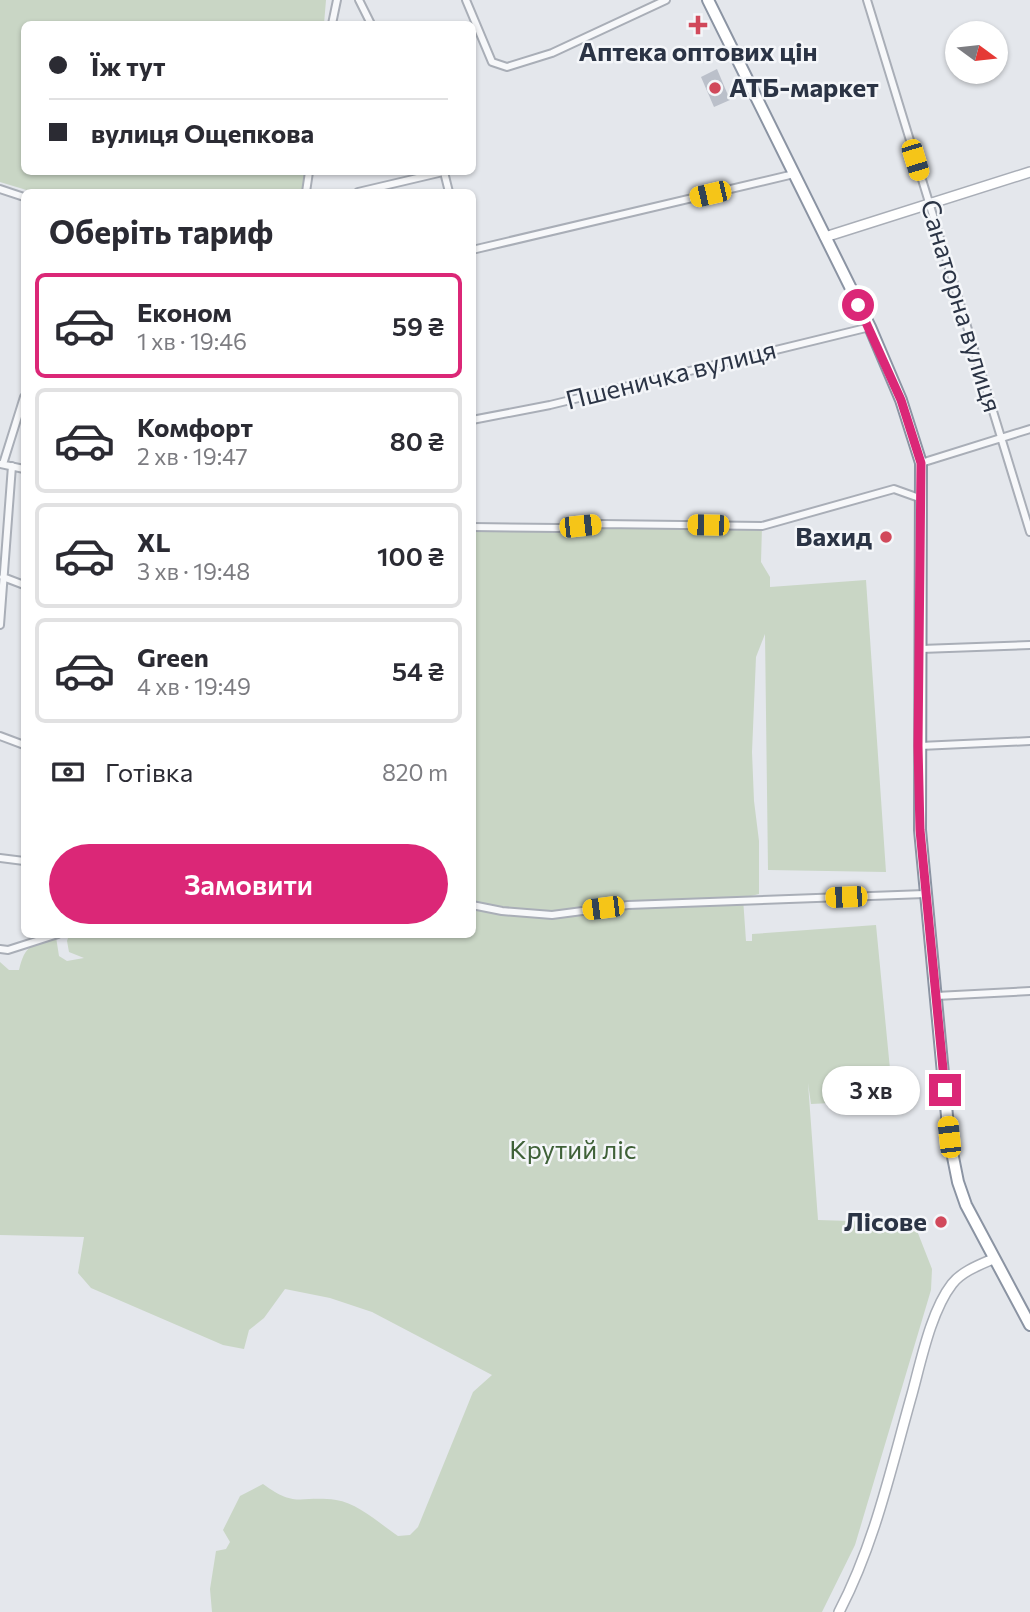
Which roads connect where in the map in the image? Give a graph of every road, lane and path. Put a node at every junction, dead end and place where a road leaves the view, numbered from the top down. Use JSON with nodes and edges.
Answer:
{"nodes":[{"id":1,"x":337,"y":0,"type":"edge"},
{"id":2,"x":359,"y":0,"type":"edge"},
{"id":3,"x":466,"y":0,"type":"edge"},
{"id":4,"x":666,"y":0,"type":"edge"},
{"id":5,"x":708,"y":0,"type":"edge"},
{"id":6,"x":867,"y":0,"type":"edge"},
{"id":7,"x":333,"y":21,"type":"edge"},
{"id":8,"x":370,"y":21,"type":"edge"},
{"id":9,"x":475,"y":21,"type":"edge"},
{"id":10,"x":476,"y":23,"type":"edge"},
{"id":11,"x":1030,"y":172,"type":"edge"},
{"id":12,"x":794,"y":174,"type":"junction"},
{"id":13,"x":430,"y":175,"type":"edge"},
{"id":14,"x":0,"y":188,"type":"edge"},
{"id":15,"x":371,"y":189,"type":"edge"},
{"id":16,"x":21,"y":196,"type":"edge"},
{"id":17,"x":929,"y":204,"type":"junction"},
{"id":18,"x":825,"y":237,"type":"junction"},
{"id":19,"x":476,"y":249,"type":"edge"},
{"id":20,"x":870,"y":327,"type":"junction"},
{"id":21,"x":21,"y":406,"type":"edge"},
{"id":22,"x":476,"y":418,"type":"edge"},
{"id":23,"x":1030,"y":429,"type":"edge"},
{"id":24,"x":1002,"y":438,"type":"junction"},
{"id":25,"x":921,"y":463,"type":"junction"},
{"id":26,"x":1,"y":464,"type":"edge"},
{"id":27,"x":12,"y":466,"type":"junction"},
{"id":28,"x":21,"y":468,"type":"edge"},
{"id":29,"x":922,"y":499,"type":"junction"},
{"id":30,"x":476,"y":527,"type":"edge"},
{"id":31,"x":1030,"y":532,"type":"edge"},
{"id":32,"x":3,"y":577,"type":"junction"},
{"id":33,"x":21,"y":584,"type":"edge"},
{"id":34,"x":0,"y":625,"type":"edge"},
{"id":35,"x":1030,"y":645,"type":"edge"},
{"id":36,"x":919,"y":649,"type":"junction"},
{"id":37,"x":0,"y":736,"type":"edge"},
{"id":38,"x":1030,"y":741,"type":"edge"},
{"id":39,"x":21,"y":744,"type":"edge"},
{"id":40,"x":918,"y":746,"type":"junction"},
{"id":41,"x":0,"y":858,"type":"edge"},
{"id":42,"x":21,"y":860,"type":"edge"},
{"id":43,"x":925,"y":894,"type":"junction"},
{"id":44,"x":476,"y":906,"type":"edge"},
{"id":45,"x":46,"y":938,"type":"edge"},
{"id":46,"x":0,"y":950,"type":"edge"},
{"id":47,"x":1030,"y":991,"type":"edge"},
{"id":48,"x":936,"y":996,"type":"junction"},
{"id":49,"x":993,"y":1259,"type":"junction"},
{"id":50,"x":1030,"y":1325,"type":"edge"},
{"id":51,"x":839,"y":1612,"type":"edge"}],
"edges":[{"from":1,"to":7,"type":"street"},
{"from":2,"to":8,"type":"street"},
{"from":3,"to":9,"type":"street"},
{"from":4,"to":10,"type":"street"},
{"from":5,"to":12,"type":"highway"},
{"from":6,"to":17,"type":"street","name":"Санаторна вулиця"},
{"from":11,"to":17,"type":"street"},
{"from":12,"to":18,"type":"highway"},
{"from":12,"to":19,"type":"street"},
{"from":13,"to":15,"type":"street"},
{"from":14,"to":16,"type":"street"},
{"from":17,"to":18,"type":"street"},
{"from":17,"to":24,"type":"street","name":"Санаторна вулиця"},
{"from":18,"to":20,"type":"highway"},
{"from":20,"to":22,"type":"street","name":"Пшеничка вулиця"},
{"from":20,"to":25,"type":"highway"},
{"from":21,"to":26,"type":"street"},
{"from":23,"to":24,"type":"street"},
{"from":24,"to":25,"type":"street"},
{"from":24,"to":31,"type":"street","name":"Санаторна вулиця"},
{"from":25,"to":29,"type":"highway"},
{"from":26,"to":27,"type":"street"},
{"from":27,"to":28,"type":"street"},
{"from":27,"to":32,"type":"street"},
{"from":29,"to":30,"type":"street"},
{"from":29,"to":36,"type":"highway"},
{"from":32,"to":33,"type":"street"},
{"from":32,"to":34,"type":"street"},
{"from":35,"to":36,"type":"street"},
{"from":36,"to":40,"type":"highway"},
{"from":37,"to":39,"type":"street"},
{"from":38,"to":40,"type":"street"},
{"from":40,"to":43,"type":"highway"},
{"from":41,"to":42,"type":"street"},
{"from":43,"to":44,"type":"street"},
{"from":43,"to":48,"type":"highway"},
{"from":45,"to":46,"type":"street"},
{"from":47,"to":48,"type":"street"},
{"from":48,"to":49,"type":"highway"},
{"from":49,"to":50,"type":"highway"},
{"from":49,"to":51,"type":"street"}]}
